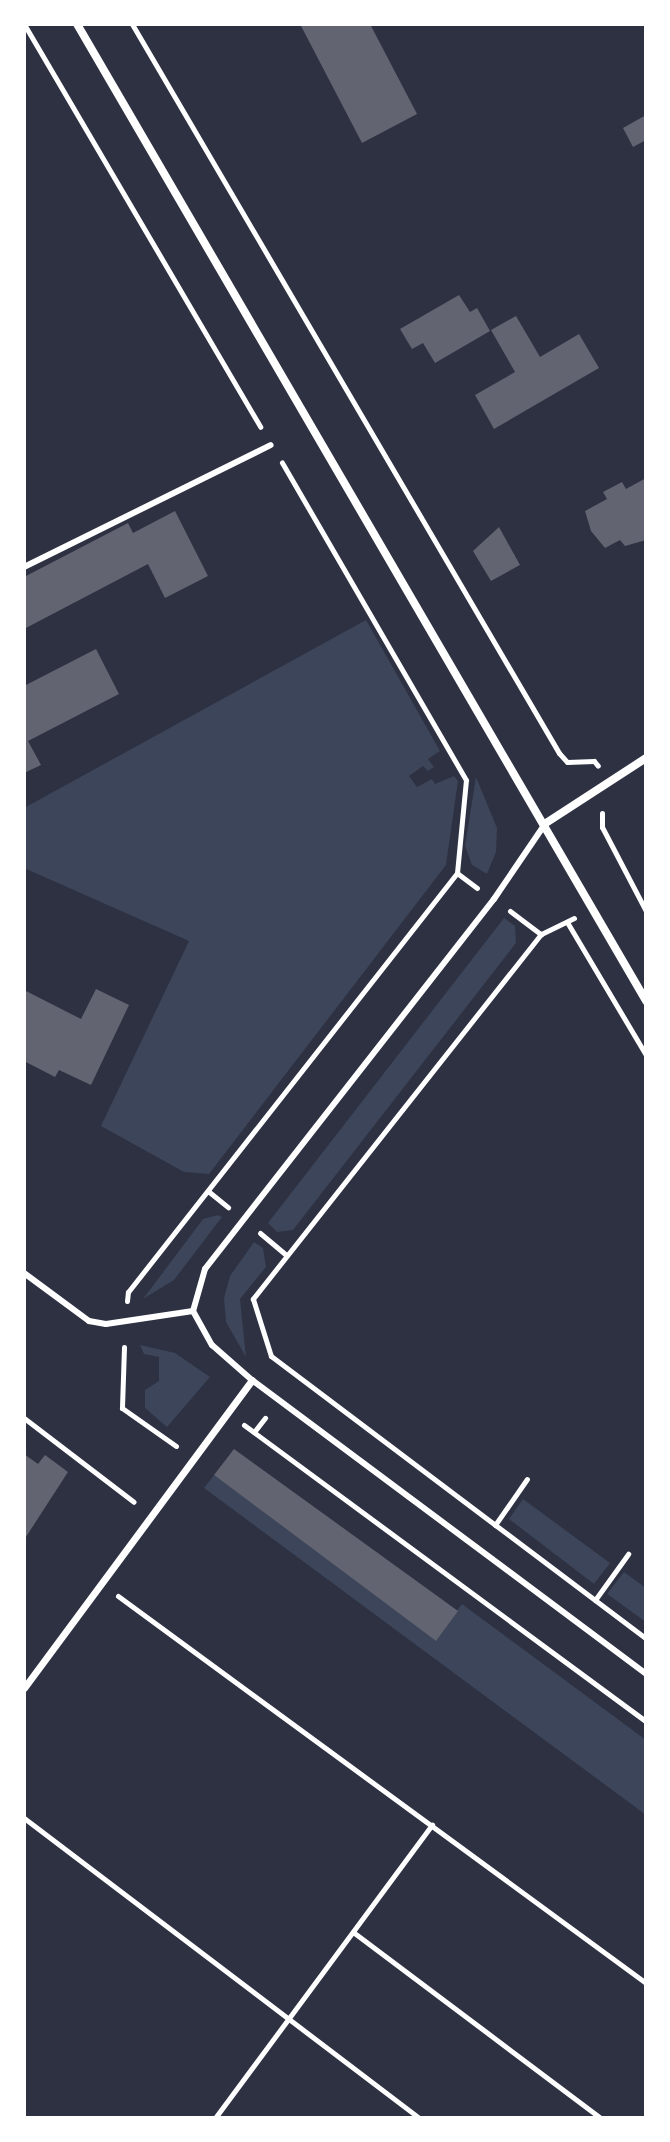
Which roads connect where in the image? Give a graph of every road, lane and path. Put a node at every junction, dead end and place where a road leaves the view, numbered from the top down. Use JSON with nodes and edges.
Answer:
{"nodes":[{"id":1,"x":77,"y":24,"type":"edge"},
{"id":2,"x":132,"y":24,"type":"edge"},
{"id":3,"x":271,"y":445,"type":"dead end"},
{"id":4,"x":24,"y":567,"type":"edge"},
{"id":5,"x":646,"y":758,"type":"edge"},
{"id":6,"x":608,"y":778,"type":"junction"},
{"id":7,"x":546,"y":823,"type":"junction"},
{"id":8,"x":632,"y":887,"type":"junction"},
{"id":9,"x":477,"y":888,"type":"dead end"},
{"id":10,"x":625,"y":891,"type":"dead end"},
{"id":11,"x":510,"y":911,"type":"dead end"},
{"id":12,"x":646,"y":911,"type":"edge"},
{"id":13,"x":541,"y":934,"type":"junction"},
{"id":14,"x":646,"y":1001,"type":"edge"},
{"id":15,"x":646,"y":1055,"type":"edge"},
{"id":16,"x":208,"y":1191,"type":"junction"},
{"id":17,"x":228,"y":1207,"type":"dead end"},
{"id":18,"x":259,"y":1233,"type":"dead end"},
{"id":19,"x":287,"y":1256,"type":"junction"},
{"id":20,"x":24,"y":1273,"type":"edge"},
{"id":21,"x":127,"y":1301,"type":"dead end"},
{"id":22,"x":193,"y":1311,"type":"junction"},
{"id":23,"x":124,"y":1347,"type":"dead end"},
{"id":24,"x":252,"y":1380,"type":"junction"},
{"id":25,"x":228,"y":1413,"type":"junction"},
{"id":26,"x":24,"y":1418,"type":"edge"},
{"id":27,"x":265,"y":1418,"type":"dead end"},
{"id":28,"x":254,"y":1432,"type":"junction"},
{"id":29,"x":193,"y":1458,"type":"junction"},
{"id":30,"x":527,"y":1479,"type":"dead end"},
{"id":31,"x":150,"y":1515,"type":"junction"},
{"id":32,"x":495,"y":1525,"type":"junction"},
{"id":33,"x":628,"y":1554,"type":"dead end"},
{"id":34,"x":101,"y":1584,"type":"junction"},
{"id":35,"x":595,"y":1600,"type":"junction"},
{"id":36,"x":646,"y":1639,"type":"edge"},
{"id":37,"x":646,"y":1674,"type":"edge"},
{"id":38,"x":24,"y":1688,"type":"edge"},
{"id":39,"x":646,"y":1721,"type":"edge"},
{"id":40,"x":24,"y":1818,"type":"edge"},
{"id":41,"x":432,"y":1825,"type":"junction"},
{"id":42,"x":353,"y":1932,"type":"junction"},
{"id":43,"x":646,"y":1983,"type":"edge"},
{"id":44,"x":290,"y":2016,"type":"junction"},
{"id":45,"x":215,"y":2118,"type":"edge"},
{"id":46,"x":419,"y":2118,"type":"edge"},
{"id":47,"x":601,"y":2118,"type":"edge"}],
"edges":[{"from":1,"to":7,"type":"street"},
{"from":2,"to":6,"type":"path"},
{"from":3,"to":4,"type":"lane"},
{"from":5,"to":6,"type":"street"},
{"from":6,"to":7,"type":"street"},
{"from":6,"to":8,"type":"path"},
{"from":7,"to":14,"type":"street"},
{"from":7,"to":22,"type":"lane"},
{"from":8,"to":10,"type":"path"},
{"from":8,"to":12,"type":"path"},
{"from":9,"to":16,"type":"path"},
{"from":11,"to":13,"type":"path"},
{"from":13,"to":15,"type":"path"},
{"from":13,"to":19,"type":"path"},
{"from":16,"to":17,"type":"path"},
{"from":16,"to":21,"type":"path"},
{"from":18,"to":19,"type":"path"},
{"from":19,"to":32,"type":"path"},
{"from":20,"to":22,"type":"lane"},
{"from":22,"to":24,"type":"lane"},
{"from":23,"to":29,"type":"path"},
{"from":24,"to":25,"type":"street"},
{"from":24,"to":37,"type":"lane"},
{"from":25,"to":28,"type":"path"},
{"from":25,"to":29,"type":"street"},
{"from":26,"to":31,"type":"path"},
{"from":27,"to":28,"type":"path"},
{"from":28,"to":39,"type":"path"},
{"from":29,"to":31,"type":"street"},
{"from":30,"to":32,"type":"path"},
{"from":31,"to":34,"type":"street"},
{"from":32,"to":35,"type":"path"},
{"from":33,"to":35,"type":"path"},
{"from":34,"to":38,"type":"street"},
{"from":34,"to":41,"type":"path"},
{"from":35,"to":36,"type":"path"},
{"from":40,"to":44,"type":"path"},
{"from":41,"to":42,"type":"path"},
{"from":41,"to":43,"type":"path"},
{"from":42,"to":44,"type":"path"},
{"from":42,"to":47,"type":"path"},
{"from":44,"to":45,"type":"path"},
{"from":44,"to":46,"type":"path"}]}
